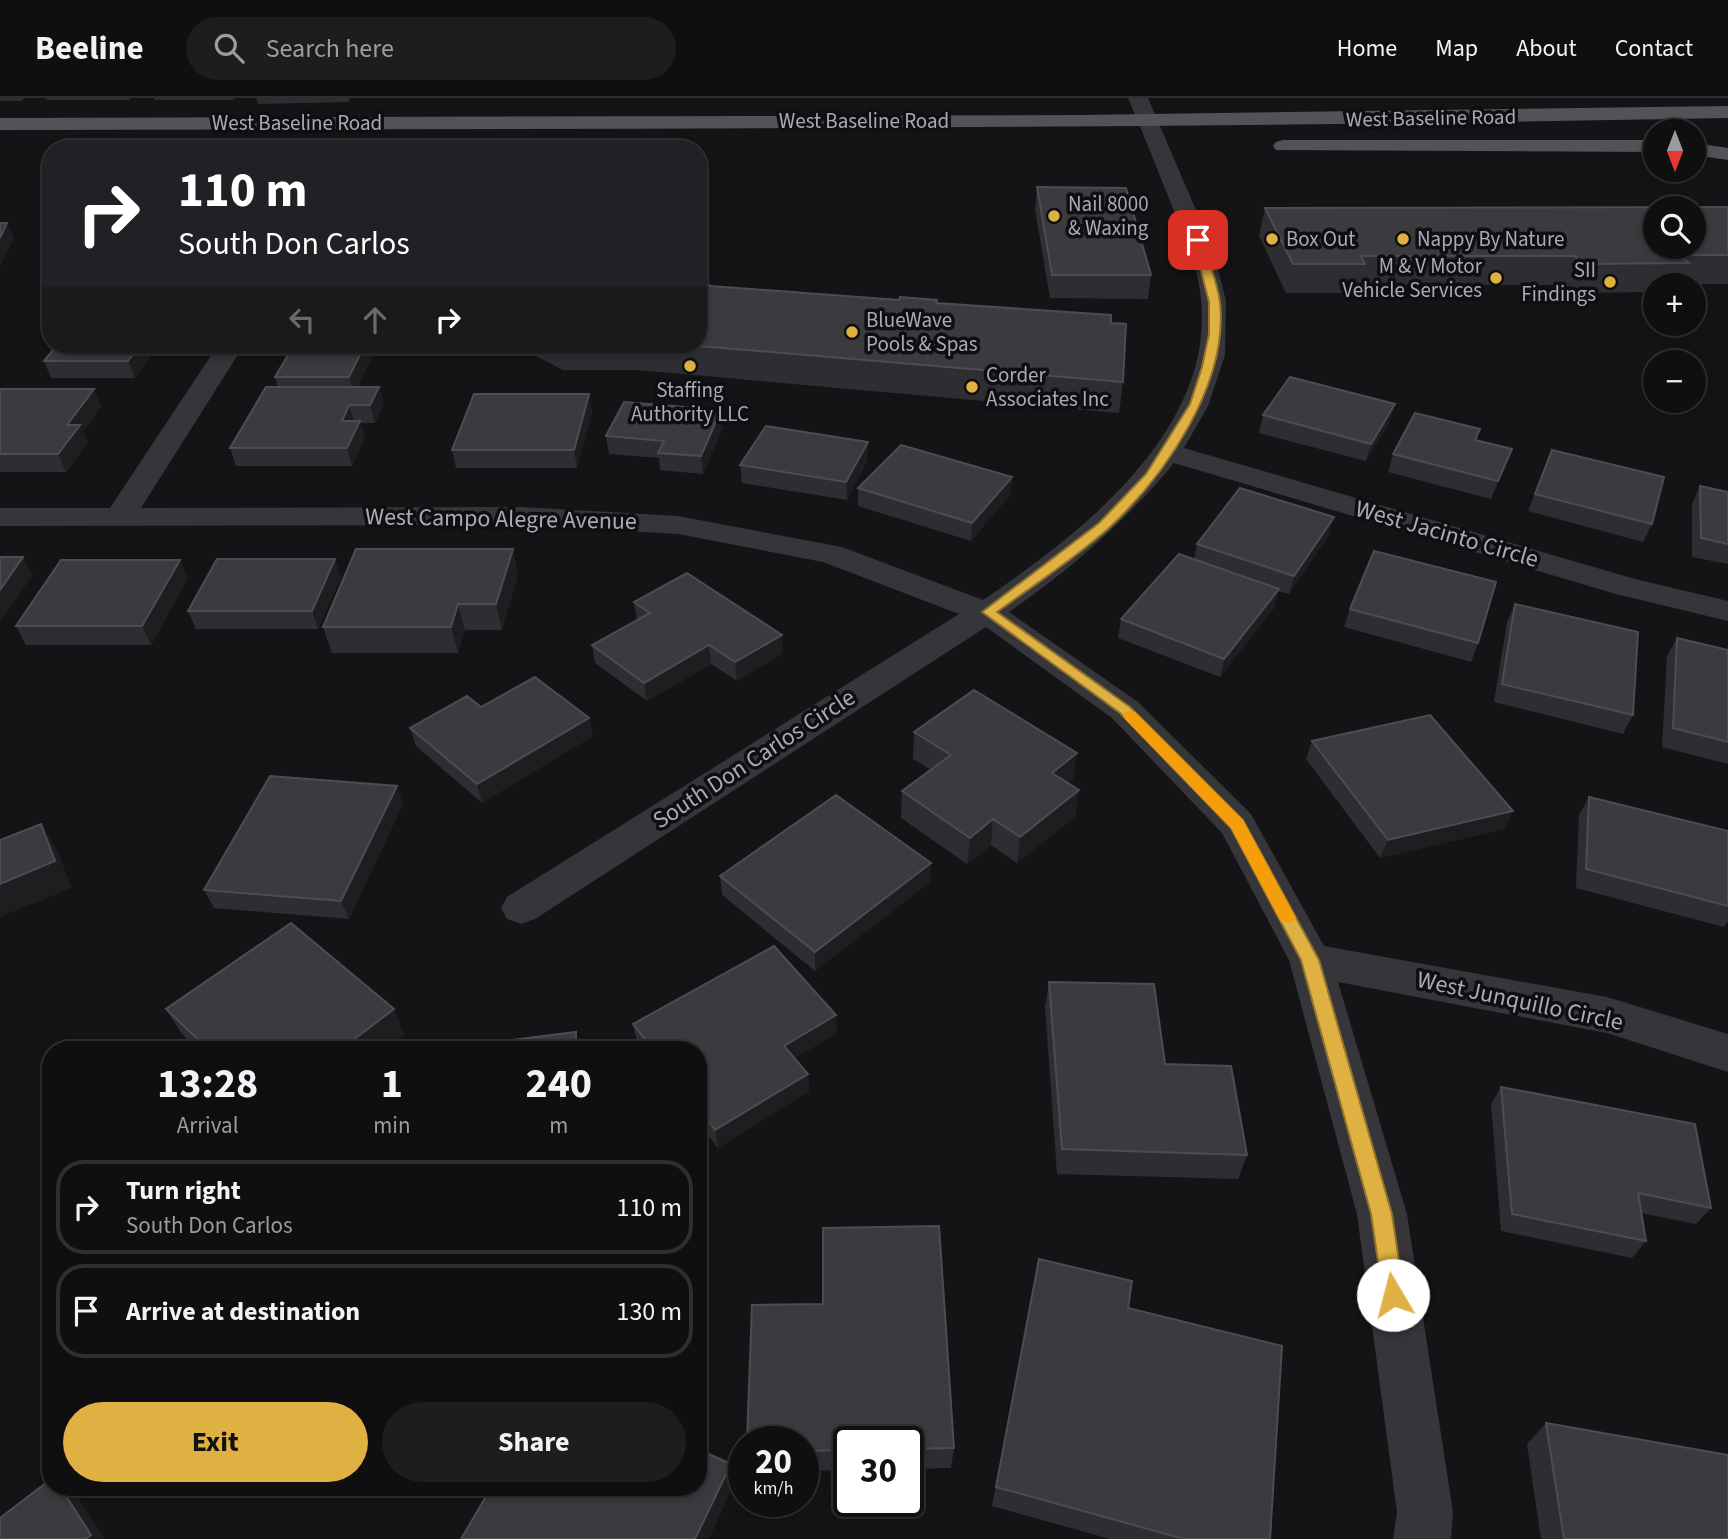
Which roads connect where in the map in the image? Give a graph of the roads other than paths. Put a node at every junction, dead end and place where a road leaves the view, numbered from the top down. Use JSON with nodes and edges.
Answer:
{"nodes":[{"id":1,"x":1138,"y":98,"type":"edge"},
{"id":2,"x":1728,"y":112,"type":"edge"},
{"id":3,"x":1148,"y":120,"type":"junction"},
{"id":4,"x":0,"y":124,"type":"edge"},
{"id":5,"x":1131,"y":146,"type":"dead end"},
{"id":6,"x":1159,"y":146,"type":"junction"},
{"id":7,"x":1184,"y":146,"type":"dead end"},
{"id":8,"x":1262,"y":146,"type":"dead end"},
{"id":9,"x":1643,"y":146,"type":"edge"},
{"id":10,"x":1728,"y":146,"type":"edge"},
{"id":11,"x":1706,"y":147,"type":"edge"},
{"id":12,"x":1706,"y":149,"type":"edge"},
{"id":13,"x":1728,"y":154,"type":"edge"},
{"id":14,"x":225,"y":354,"type":"edge"},
{"id":15,"x":1167,"y":452,"type":"junction"},
{"id":16,"x":120,"y":516,"type":"junction"},
{"id":17,"x":0,"y":517,"type":"edge"},
{"id":18,"x":1728,"y":611,"type":"edge"},
{"id":19,"x":988,"y":612,"type":"junction"},
{"id":20,"x":521,"y":908,"type":"dead end"},
{"id":21,"x":1310,"y":960,"type":"junction"},
{"id":22,"x":1728,"y":1053,"type":"edge"},
{"id":23,"x":1422,"y":1539,"type":"edge"}],
"edges":[{"from":1,"to":3,"type":"street","name":"South Don Carlos Circle"},
{"from":2,"to":3,"type":"main road","name":"West Baseline Road"},
{"from":3,"to":4,"type":"main road","name":"West Baseline Road"},
{"from":3,"to":6,"type":"street","name":"South Don Carlos Circle"},
{"from":5,"to":6,"type":"main road"},
{"from":6,"to":7,"type":"main road"},
{"from":6,"to":15,"type":"street","name":"South Don Carlos Circle"},
{"from":8,"to":9,"type":"main road","name":"West Baseline Road"},
{"from":10,"to":11,"type":"main road"},
{"from":12,"to":13,"type":"main road"},
{"from":14,"to":16,"type":"street"},
{"from":15,"to":18,"type":"street","name":"West Jacinto Circle"},
{"from":15,"to":19,"type":"street","name":"South Don Carlos Circle"},
{"from":16,"to":17,"type":"street","name":"West Campo Alegre Avenue"},
{"from":16,"to":19,"type":"street","name":"West Campo Alegre Avenue"},
{"from":19,"to":20,"type":"street","name":"South Don Carlos Circle"},
{"from":19,"to":21,"type":"street","name":"West Campo Alegre Avenue"},
{"from":21,"to":22,"type":"street","name":"West Junquillo Circle"},
{"from":21,"to":23,"type":"street","name":"West Campo Alegre Avenue"}]}
